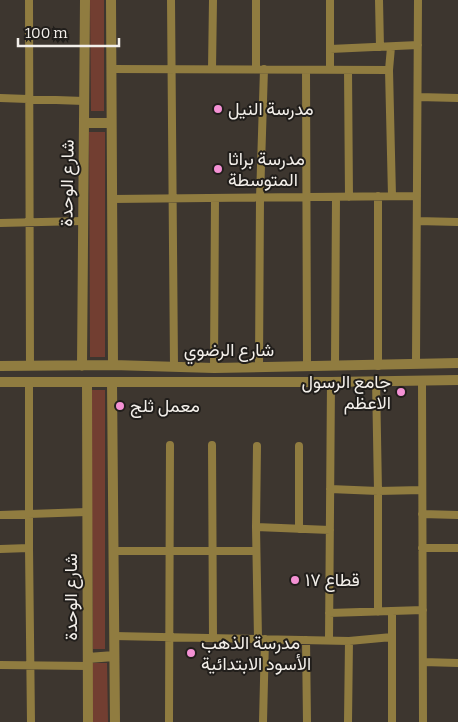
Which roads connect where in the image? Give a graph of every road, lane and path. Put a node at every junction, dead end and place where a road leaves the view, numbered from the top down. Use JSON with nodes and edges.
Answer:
{"nodes":[{"id":1,"x":29,"y":0,"type":"edge"},
{"id":2,"x":85,"y":0,"type":"edge"},
{"id":3,"x":111,"y":0,"type":"edge"},
{"id":4,"x":171,"y":0,"type":"edge"},
{"id":5,"x":213,"y":0,"type":"edge"},
{"id":6,"x":256,"y":0,"type":"edge"},
{"id":7,"x":330,"y":0,"type":"edge"},
{"id":8,"x":379,"y":0,"type":"edge"},
{"id":9,"x":418,"y":0,"type":"edge"},
{"id":10,"x":418,"y":45,"type":"junction"},
{"id":11,"x":380,"y":47,"type":"junction"},
{"id":12,"x":391,"y":47,"type":"junction"},
{"id":13,"x":330,"y":48,"type":"junction"},
{"id":14,"x":111,"y":69,"type":"junction"},
{"id":15,"x":172,"y":69,"type":"junction"},
{"id":16,"x":212,"y":69,"type":"junction"},
{"id":17,"x":256,"y":69,"type":"junction"},
{"id":18,"x":264,"y":69,"type":"junction"},
{"id":19,"x":306,"y":70,"type":"junction"},
{"id":20,"x":330,"y":70,"type":"junction"},
{"id":21,"x":348,"y":70,"type":"junction"},
{"id":22,"x":389,"y":70,"type":"junction"},
{"id":23,"x":418,"y":97,"type":"junction"},
{"id":24,"x":0,"y":98,"type":"edge"},
{"id":25,"x":458,"y":98,"type":"edge"},
{"id":26,"x":28,"y":99,"type":"junction"},
{"id":27,"x":84,"y":101,"type":"junction"},
{"id":28,"x":84,"y":123,"type":"junction"},
{"id":29,"x":112,"y":123,"type":"junction"},
{"id":30,"x":378,"y":196,"type":"junction"},
{"id":31,"x":392,"y":196,"type":"junction"},
{"id":32,"x":417,"y":196,"type":"junction"},
{"id":33,"x":307,"y":197,"type":"junction"},
{"id":34,"x":336,"y":197,"type":"junction"},
{"id":35,"x":349,"y":197,"type":"junction"},
{"id":36,"x":215,"y":198,"type":"junction"},
{"id":37,"x":260,"y":198,"type":"junction"},
{"id":38,"x":173,"y":199,"type":"junction"},
{"id":39,"x":112,"y":200,"type":"junction"},
{"id":40,"x":83,"y":220,"type":"junction"},
{"id":41,"x":417,"y":221,"type":"junction"},
{"id":42,"x":30,"y":222,"type":"junction"},
{"id":43,"x":458,"y":222,"type":"edge"},
{"id":44,"x":0,"y":223,"type":"edge"},
{"id":45,"x":416,"y":363,"type":"junction"},
{"id":46,"x":458,"y":363,"type":"edge"},
{"id":47,"x":112,"y":365,"type":"junction"},
{"id":48,"x":0,"y":366,"type":"edge"},
{"id":49,"x":30,"y":366,"type":"junction"},
{"id":50,"x":82,"y":366,"type":"junction"},
{"id":51,"x":259,"y":366,"type":"junction"},
{"id":52,"x":291,"y":366,"type":"junction"},
{"id":53,"x":307,"y":366,"type":"junction"},
{"id":54,"x":335,"y":366,"type":"junction"},
{"id":55,"x":378,"y":366,"type":"junction"},
{"id":56,"x":174,"y":367,"type":"junction"},
{"id":57,"x":214,"y":368,"type":"junction"},
{"id":58,"x":376,"y":380,"type":"junction"},
{"id":59,"x":458,"y":380,"type":"edge"},
{"id":60,"x":422,"y":381,"type":"junction"},
{"id":61,"x":0,"y":382,"type":"edge"},
{"id":62,"x":87,"y":382,"type":"junction"},
{"id":63,"x":112,"y":382,"type":"junction"},
{"id":64,"x":291,"y":382,"type":"junction"},
{"id":65,"x":330,"y":382,"type":"junction"},
{"id":66,"x":29,"y":383,"type":"junction"},
{"id":67,"x":170,"y":445,"type":"dead end"},
{"id":68,"x":212,"y":445,"type":"dead end"},
{"id":69,"x":257,"y":446,"type":"dead end"},
{"id":70,"x":299,"y":446,"type":"dead end"},
{"id":71,"x":330,"y":489,"type":"junction"},
{"id":72,"x":422,"y":490,"type":"junction"},
{"id":73,"x":378,"y":491,"type":"junction"},
{"id":74,"x":87,"y":512,"type":"junction"},
{"id":75,"x":30,"y":514,"type":"junction"},
{"id":76,"x":422,"y":514,"type":"junction"},
{"id":77,"x":458,"y":514,"type":"edge"},
{"id":78,"x":0,"y":515,"type":"edge"},
{"id":79,"x":256,"y":527,"type":"junction"},
{"id":80,"x":299,"y":529,"type":"junction"},
{"id":81,"x":330,"y":530,"type":"junction"},
{"id":82,"x":29,"y":548,"type":"junction"},
{"id":83,"x":422,"y":548,"type":"junction"},
{"id":84,"x":458,"y":548,"type":"edge"},
{"id":85,"x":0,"y":549,"type":"edge"},
{"id":86,"x":170,"y":550,"type":"junction"},
{"id":87,"x":212,"y":550,"type":"junction"},
{"id":88,"x":113,"y":551,"type":"junction"},
{"id":89,"x":256,"y":551,"type":"junction"},
{"id":90,"x":423,"y":610,"type":"junction"},
{"id":91,"x":392,"y":611,"type":"junction"},
{"id":92,"x":378,"y":612,"type":"junction"},
{"id":93,"x":329,"y":613,"type":"junction"},
{"id":94,"x":114,"y":636,"type":"junction"},
{"id":95,"x":170,"y":637,"type":"junction"},
{"id":96,"x":392,"y":637,"type":"junction"},
{"id":97,"x":213,"y":638,"type":"junction"},
{"id":98,"x":261,"y":639,"type":"junction"},
{"id":99,"x":306,"y":640,"type":"junction"},
{"id":100,"x":329,"y":640,"type":"junction"},
{"id":101,"x":349,"y":640,"type":"junction"},
{"id":102,"x":114,"y":656,"type":"junction"},
{"id":103,"x":88,"y":662,"type":"junction"},
{"id":104,"x":423,"y":662,"type":"junction"},
{"id":105,"x":458,"y":663,"type":"edge"},
{"id":106,"x":0,"y":665,"type":"edge"},
{"id":107,"x":30,"y":665,"type":"junction"},
{"id":108,"x":31,"y":722,"type":"edge"},
{"id":109,"x":88,"y":722,"type":"edge"},
{"id":110,"x":115,"y":722,"type":"edge"},
{"id":111,"x":169,"y":722,"type":"edge"},
{"id":112,"x":263,"y":722,"type":"edge"},
{"id":113,"x":307,"y":722,"type":"edge"},
{"id":114,"x":348,"y":722,"type":"edge"},
{"id":115,"x":392,"y":722,"type":"edge"},
{"id":116,"x":423,"y":722,"type":"edge"}],
"edges":[{"from":1,"to":26,"type":"street"},
{"from":2,"to":27,"type":"street","name":"شارع الوحدة"},
{"from":3,"to":14,"type":"street"},
{"from":4,"to":15,"type":"street"},
{"from":5,"to":16,"type":"street"},
{"from":6,"to":17,"type":"street"},
{"from":7,"to":13,"type":"street"},
{"from":8,"to":11,"type":"street"},
{"from":9,"to":10,"type":"street"},
{"from":10,"to":12,"type":"street"},
{"from":10,"to":23,"type":"street"},
{"from":11,"to":12,"type":"street"},
{"from":11,"to":13,"type":"street"},
{"from":12,"to":22,"type":"street"},
{"from":13,"to":20,"type":"street"},
{"from":14,"to":15,"type":"street"},
{"from":14,"to":29,"type":"street"},
{"from":15,"to":16,"type":"street"},
{"from":15,"to":38,"type":"street"},
{"from":16,"to":17,"type":"street"},
{"from":17,"to":18,"type":"street"},
{"from":18,"to":19,"type":"street"},
{"from":18,"to":37,"type":"street"},
{"from":19,"to":20,"type":"street"},
{"from":19,"to":33,"type":"street"},
{"from":20,"to":21,"type":"street"},
{"from":21,"to":22,"type":"street"},
{"from":21,"to":35,"type":"street"},
{"from":22,"to":31,"type":"street"},
{"from":23,"to":25,"type":"street"},
{"from":23,"to":32,"type":"street"},
{"from":24,"to":26,"type":"street"},
{"from":26,"to":27,"type":"street"},
{"from":26,"to":42,"type":"street"},
{"from":27,"to":28,"type":"street","name":"شارع الوحدة"},
{"from":28,"to":29,"type":"street"},
{"from":28,"to":40,"type":"street","name":"شارع الوحدة"},
{"from":29,"to":39,"type":"street"},
{"from":30,"to":31,"type":"street"},
{"from":30,"to":35,"type":"street"},
{"from":30,"to":55,"type":"street"},
{"from":31,"to":32,"type":"street"},
{"from":32,"to":41,"type":"street"},
{"from":33,"to":34,"type":"street"},
{"from":33,"to":37,"type":"street"},
{"from":33,"to":53,"type":"street"},
{"from":34,"to":35,"type":"street"},
{"from":34,"to":54,"type":"street"},
{"from":36,"to":37,"type":"street"},
{"from":36,"to":38,"type":"street"},
{"from":36,"to":57,"type":"street"},
{"from":37,"to":51,"type":"street"},
{"from":38,"to":39,"type":"street"},
{"from":38,"to":56,"type":"street"},
{"from":39,"to":47,"type":"street"},
{"from":40,"to":42,"type":"street"},
{"from":40,"to":50,"type":"street","name":"شارع الوحدة"},
{"from":41,"to":43,"type":"street"},
{"from":41,"to":45,"type":"street"},
{"from":42,"to":44,"type":"street"},
{"from":42,"to":49,"type":"street"},
{"from":45,"to":46,"type":"street","name":"شارع الرضوي"},
{"from":45,"to":55,"type":"street","name":"شارع الرضوي"},
{"from":47,"to":50,"type":"street","name":"شارع الرضوي"},
{"from":47,"to":56,"type":"street","name":"شارع الرضوي"},
{"from":48,"to":49,"type":"street","name":"شارع الرضوي"},
{"from":49,"to":50,"type":"street","name":"شارع الرضوي"},
{"from":51,"to":52,"type":"street","name":"شارع الرضوي"},
{"from":51,"to":57,"type":"street","name":"شارع الرضوي"},
{"from":52,"to":53,"type":"street","name":"شارع الرضوي"},
{"from":52,"to":64,"type":"street"},
{"from":53,"to":54,"type":"street","name":"شارع الرضوي"},
{"from":54,"to":55,"type":"street","name":"شارع الرضوي"},
{"from":56,"to":57,"type":"street","name":"شارع الرضوي"},
{"from":58,"to":60,"type":"street","name":"شارع الرضوي"},
{"from":58,"to":65,"type":"street","name":"شارع الرضوي"},
{"from":58,"to":73,"type":"street"},
{"from":59,"to":60,"type":"street","name":"شارع الرضوي"},
{"from":60,"to":72,"type":"street"},
{"from":61,"to":66,"type":"street","name":"شارع الرضوي"},
{"from":62,"to":63,"type":"street","name":"شارع الرضوي"},
{"from":62,"to":66,"type":"street","name":"شارع الرضوي"},
{"from":62,"to":74,"type":"street","name":"شارع الوحدة"},
{"from":63,"to":64,"type":"street","name":"شارع الرضوي"},
{"from":63,"to":88,"type":"street"},
{"from":64,"to":65,"type":"street","name":"شارع الرضوي"},
{"from":65,"to":71,"type":"street"},
{"from":66,"to":75,"type":"street"},
{"from":67,"to":86,"type":"street"},
{"from":68,"to":87,"type":"street"},
{"from":69,"to":79,"type":"street"},
{"from":70,"to":80,"type":"street"},
{"from":71,"to":73,"type":"street"},
{"from":71,"to":81,"type":"street"},
{"from":72,"to":73,"type":"street"},
{"from":72,"to":76,"type":"street"},
{"from":73,"to":92,"type":"street"},
{"from":74,"to":75,"type":"street"},
{"from":74,"to":103,"type":"street","name":"شارع الوحدة"},
{"from":75,"to":78,"type":"street"},
{"from":75,"to":82,"type":"street"},
{"from":76,"to":77,"type":"street"},
{"from":76,"to":83,"type":"street"},
{"from":79,"to":80,"type":"street"},
{"from":79,"to":89,"type":"street"},
{"from":80,"to":81,"type":"street"},
{"from":81,"to":93,"type":"street"},
{"from":82,"to":85,"type":"street"},
{"from":82,"to":107,"type":"street"},
{"from":83,"to":84,"type":"street"},
{"from":83,"to":90,"type":"street"},
{"from":86,"to":87,"type":"street"},
{"from":86,"to":88,"type":"street"},
{"from":86,"to":95,"type":"street"},
{"from":87,"to":89,"type":"street"},
{"from":87,"to":97,"type":"street"},
{"from":88,"to":94,"type":"street"},
{"from":89,"to":98,"type":"street"},
{"from":90,"to":91,"type":"street"},
{"from":90,"to":104,"type":"street"},
{"from":91,"to":92,"type":"street"},
{"from":91,"to":96,"type":"street"},
{"from":92,"to":93,"type":"street"},
{"from":93,"to":100,"type":"street"},
{"from":94,"to":95,"type":"street"},
{"from":94,"to":102,"type":"street"},
{"from":95,"to":97,"type":"street"},
{"from":95,"to":111,"type":"street"},
{"from":96,"to":101,"type":"street"},
{"from":96,"to":115,"type":"street"},
{"from":97,"to":98,"type":"street"},
{"from":98,"to":99,"type":"street"},
{"from":98,"to":112,"type":"street"},
{"from":99,"to":100,"type":"street"},
{"from":99,"to":113,"type":"street"},
{"from":100,"to":101,"type":"street"},
{"from":101,"to":114,"type":"street"},
{"from":102,"to":103,"type":"street"},
{"from":102,"to":110,"type":"street"},
{"from":103,"to":107,"type":"street"},
{"from":103,"to":109,"type":"street","name":"شارع الوحدة"},
{"from":104,"to":105,"type":"street"},
{"from":104,"to":116,"type":"street"},
{"from":106,"to":107,"type":"street"},
{"from":107,"to":108,"type":"street"}]}
